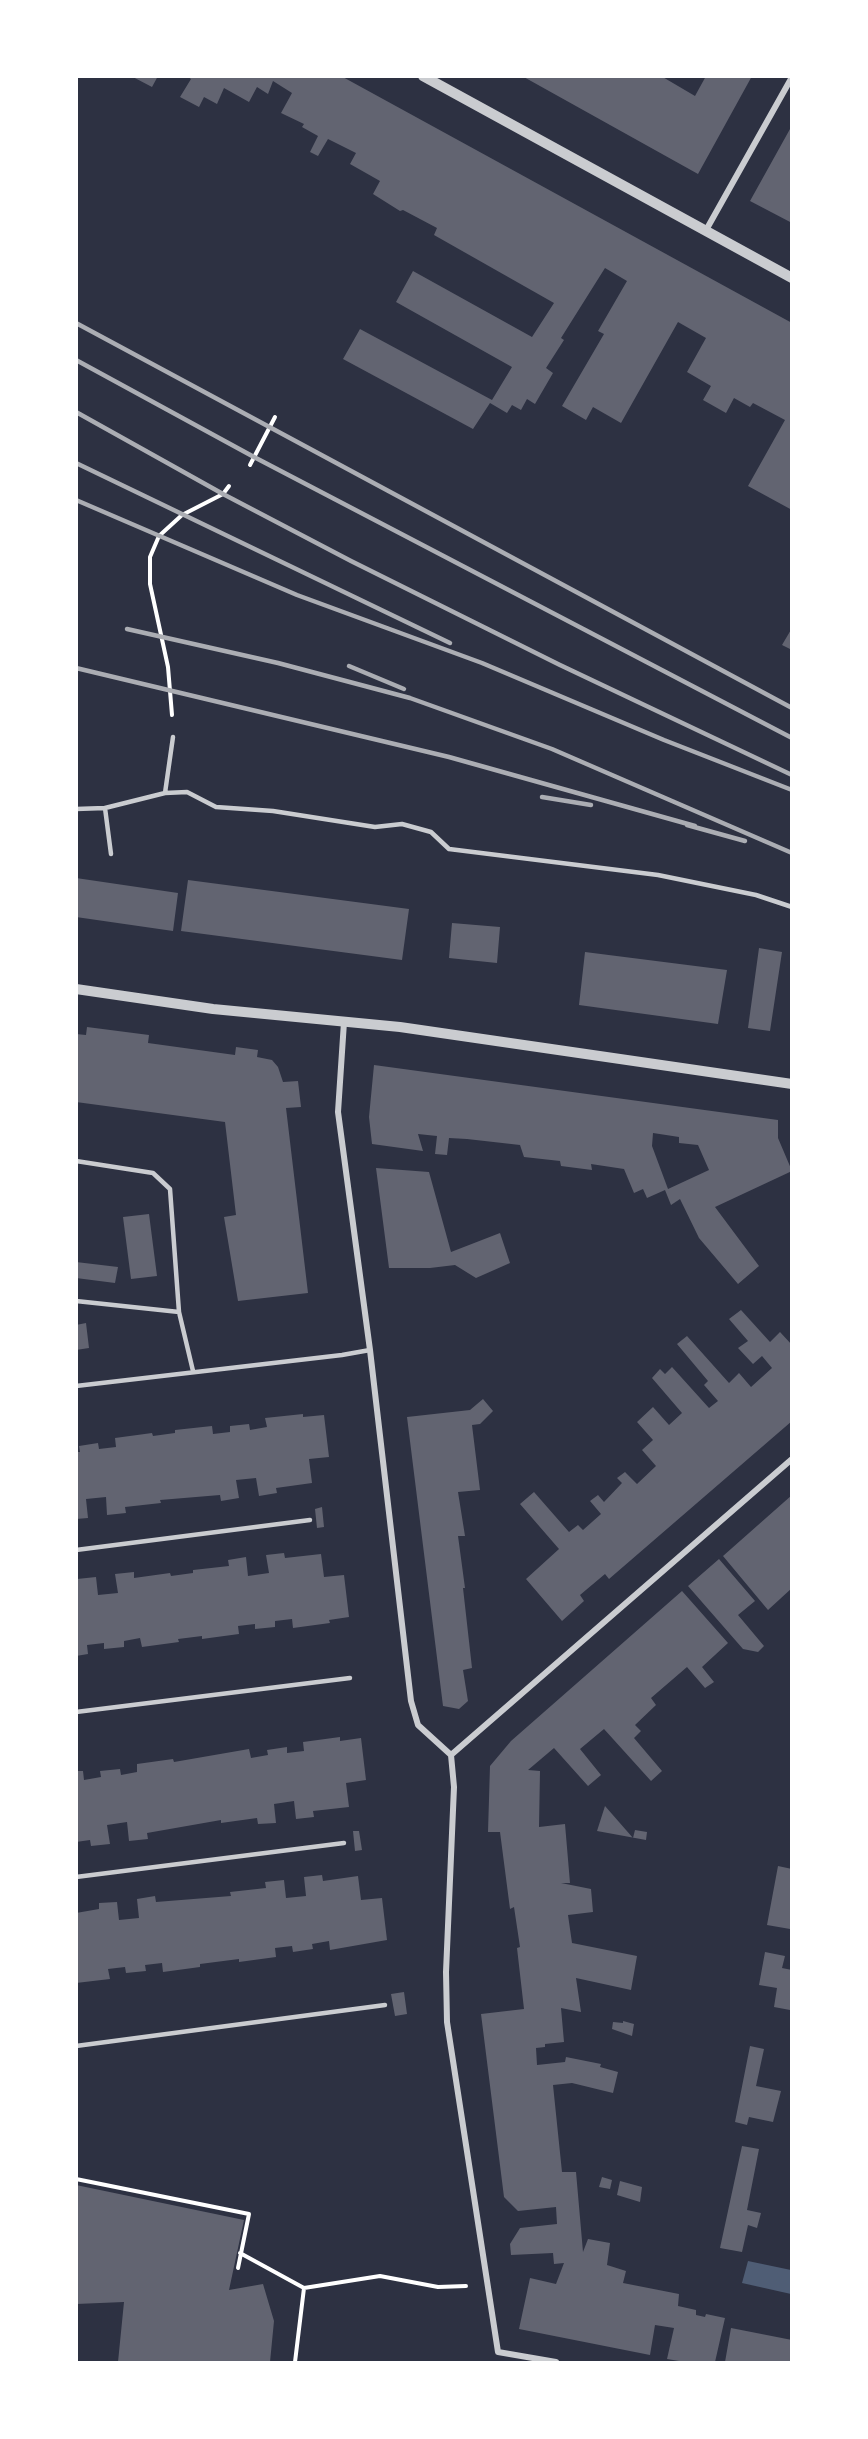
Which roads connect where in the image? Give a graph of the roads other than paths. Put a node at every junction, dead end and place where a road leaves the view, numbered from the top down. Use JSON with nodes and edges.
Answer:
{"nodes":[{"id":1,"x":423,"y":76,"type":"edge"},
{"id":2,"x":792,"y":77,"type":"edge"},
{"id":3,"x":705,"y":232,"type":"junction"},
{"id":4,"x":792,"y":278,"type":"edge"},
{"id":5,"x":173,"y":736,"type":"road end"},
{"id":6,"x":165,"y":793,"type":"junction"},
{"id":7,"x":105,"y":808,"type":"junction"},
{"id":8,"x":76,"y":809,"type":"edge"},
{"id":9,"x":111,"y":854,"type":"dead end"},
{"id":10,"x":792,"y":907,"type":"edge"},
{"id":11,"x":76,"y":989,"type":"edge"},
{"id":12,"x":344,"y":1022,"type":"junction"},
{"id":13,"x":792,"y":1084,"type":"edge"},
{"id":14,"x":76,"y":1161,"type":"edge"},
{"id":15,"x":76,"y":1301,"type":"edge"},
{"id":16,"x":179,"y":1312,"type":"junction"},
{"id":17,"x":370,"y":1350,"type":"junction"},
{"id":18,"x":193,"y":1371,"type":"junction"},
{"id":19,"x":76,"y":1386,"type":"edge"},
{"id":20,"x":792,"y":1459,"type":"edge"},
{"id":21,"x":310,"y":1520,"type":"dead end"},
{"id":22,"x":76,"y":1550,"type":"edge"},
{"id":23,"x":350,"y":1678,"type":"dead end"},
{"id":24,"x":76,"y":1712,"type":"edge"},
{"id":25,"x":451,"y":1755,"type":"junction"},
{"id":26,"x":344,"y":1843,"type":"dead end"},
{"id":27,"x":76,"y":1876,"type":"edge"},
{"id":28,"x":385,"y":2005,"type":"dead end"},
{"id":29,"x":76,"y":2046,"type":"edge"},
{"id":30,"x":556,"y":2362,"type":"edge"}],
"edges":[{"from":1,"to":3,"type":"street"},
{"from":2,"to":3,"type":"street"},
{"from":3,"to":4,"type":"street"},
{"from":5,"to":6,"type":"lane"},
{"from":6,"to":7,"type":"lane"},
{"from":6,"to":10,"type":"lane"},
{"from":7,"to":8,"type":"lane"},
{"from":7,"to":9,"type":"lane"},
{"from":11,"to":12,"type":"street"},
{"from":12,"to":13,"type":"street"},
{"from":12,"to":17,"type":"street"},
{"from":14,"to":16,"type":"lane"},
{"from":15,"to":16,"type":"lane"},
{"from":16,"to":18,"type":"lane"},
{"from":17,"to":18,"type":"lane"},
{"from":17,"to":25,"type":"street"},
{"from":18,"to":19,"type":"lane"},
{"from":20,"to":25,"type":"street"},
{"from":21,"to":22,"type":"lane"},
{"from":23,"to":24,"type":"lane"},
{"from":25,"to":30,"type":"street"},
{"from":26,"to":27,"type":"lane"},
{"from":28,"to":29,"type":"lane"}]}
